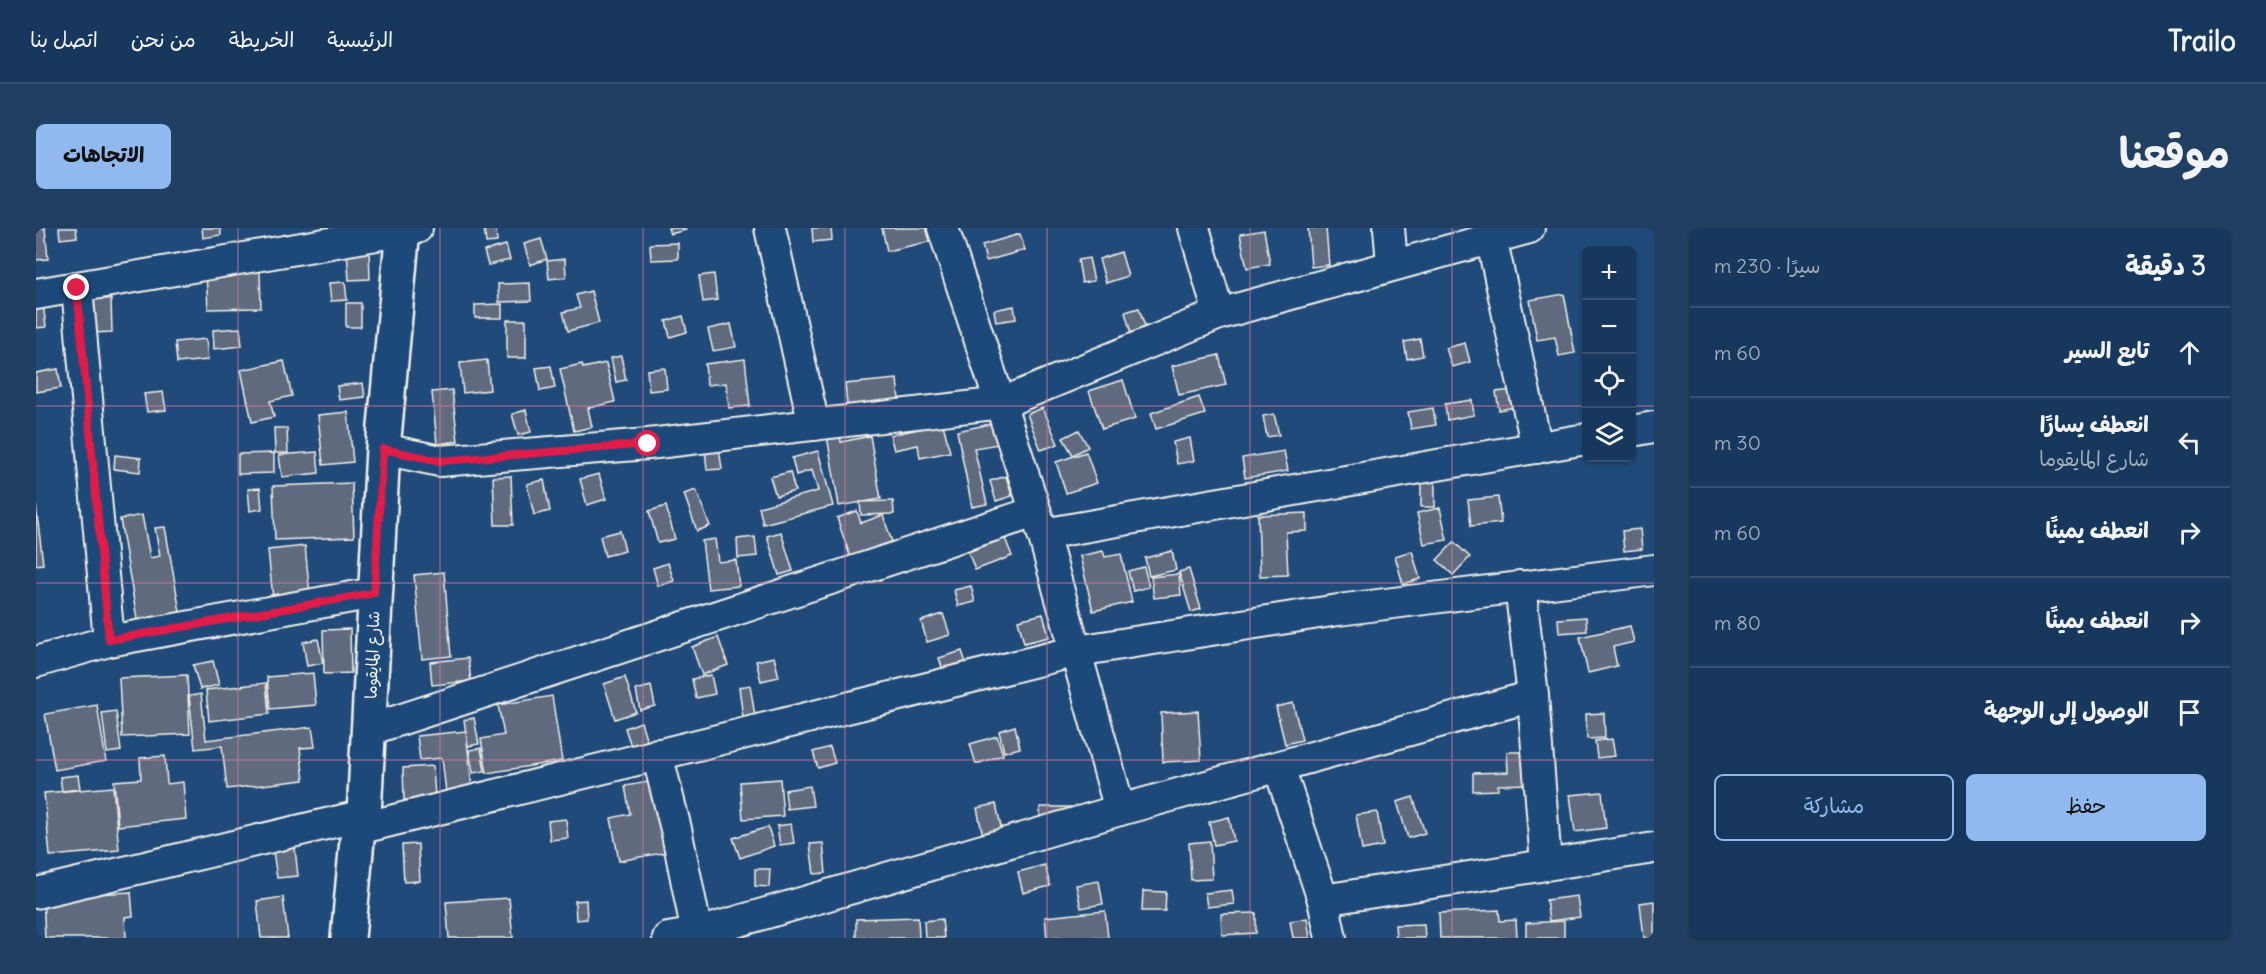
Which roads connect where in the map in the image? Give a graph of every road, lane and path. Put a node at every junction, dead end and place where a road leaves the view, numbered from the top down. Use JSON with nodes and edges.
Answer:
{"nodes":[{"id":1,"x":770,"y":228,"type":"edge"},
{"id":2,"x":943,"y":228,"type":"edge"},
{"id":3,"x":1194,"y":228,"type":"edge"},
{"id":4,"x":1389,"y":228,"type":"edge"},
{"id":5,"x":1528,"y":228,"type":"edge"},
{"id":6,"x":408,"y":229,"type":"edge"},
{"id":7,"x":1491,"y":237,"type":"junction"},
{"id":8,"x":1392,"y":264,"type":"junction"},
{"id":9,"x":77,"y":288,"type":"junction"},
{"id":10,"x":36,"y":294,"type":"edge"},
{"id":11,"x":1219,"y":314,"type":"junction"},
{"id":12,"x":1002,"y":403,"type":"junction"},
{"id":13,"x":814,"y":425,"type":"junction"},
{"id":14,"x":1654,"y":427,"type":"edge"},
{"id":15,"x":1636,"y":430,"type":"edge"},
{"id":16,"x":1582,"y":440,"type":"edge"},
{"id":17,"x":1537,"y":448,"type":"junction"},
{"id":18,"x":383,"y":449,"type":"junction"},
{"id":19,"x":1039,"y":523,"type":"junction"},
{"id":20,"x":1654,"y":570,"type":"edge"},
{"id":21,"x":1520,"y":586,"type":"junction"},
{"id":22,"x":374,"y":593,"type":"junction"},
{"id":23,"x":109,"y":640,"type":"junction"},
{"id":24,"x":1077,"y":651,"type":"junction"},
{"id":25,"x":36,"y":662,"type":"edge"},
{"id":26,"x":1533,"y":696,"type":"junction"},
{"id":27,"x":369,"y":730,"type":"junction"},
{"id":28,"x":657,"y":754,"type":"junction"},
{"id":29,"x":1279,"y":767,"type":"junction"},
{"id":30,"x":1120,"y":810,"type":"junction"},
{"id":31,"x":361,"y":822,"type":"junction"},
{"id":32,"x":1654,"y":848,"type":"edge"},
{"id":33,"x":1546,"y":864,"type":"junction"},
{"id":34,"x":36,"y":892,"type":"edge"},
{"id":35,"x":1323,"y":900,"type":"junction"},
{"id":36,"x":698,"y":935,"type":"edge"},
{"id":37,"x":348,"y":938,"type":"edge"},
{"id":38,"x":668,"y":938,"type":"edge"},
{"id":39,"x":1331,"y":938,"type":"edge"}],
"edges":[{"from":1,"to":13,"type":"street"},
{"from":2,"to":12,"type":"street"},
{"from":3,"to":11,"type":"street"},
{"from":4,"to":8,"type":"street"},
{"from":5,"to":7,"type":"street"},
{"from":6,"to":9,"type":"street"},
{"from":6,"to":18,"type":"street","name":"شارع المايقوما"},
{"from":7,"to":8,"type":"street"},
{"from":7,"to":17,"type":"street"},
{"from":8,"to":11,"type":"street"},
{"from":9,"to":10,"type":"street"},
{"from":9,"to":23,"type":"street"},
{"from":11,"to":12,"type":"street"},
{"from":12,"to":13,"type":"street"},
{"from":12,"to":19,"type":"street"},
{"from":13,"to":18,"type":"street"},
{"from":14,"to":15,"type":"street"},
{"from":16,"to":17,"type":"street"},
{"from":17,"to":19,"type":"street"},
{"from":18,"to":22,"type":"street","name":"شارع المايقوما"},
{"from":19,"to":24,"type":"street"},
{"from":19,"to":27,"type":"street"},
{"from":20,"to":21,"type":"street"},
{"from":21,"to":24,"type":"street"},
{"from":21,"to":26,"type":"street"},
{"from":22,"to":23,"type":"street"},
{"from":22,"to":27,"type":"street","name":"شارع المايقوما"},
{"from":23,"to":25,"type":"street"},
{"from":24,"to":28,"type":"street"},
{"from":24,"to":30,"type":"street"},
{"from":26,"to":29,"type":"street"},
{"from":26,"to":33,"type":"street"},
{"from":27,"to":31,"type":"street","name":"شارع المايقوما"},
{"from":28,"to":31,"type":"street"},
{"from":28,"to":36,"type":"street"},
{"from":29,"to":30,"type":"street"},
{"from":29,"to":35,"type":"street"},
{"from":30,"to":36,"type":"street"},
{"from":31,"to":34,"type":"street"},
{"from":31,"to":37,"type":"street","name":"شارع المايقوما"},
{"from":32,"to":33,"type":"street"},
{"from":33,"to":35,"type":"street"},
{"from":35,"to":39,"type":"street"},
{"from":36,"to":38,"type":"street"}]}
